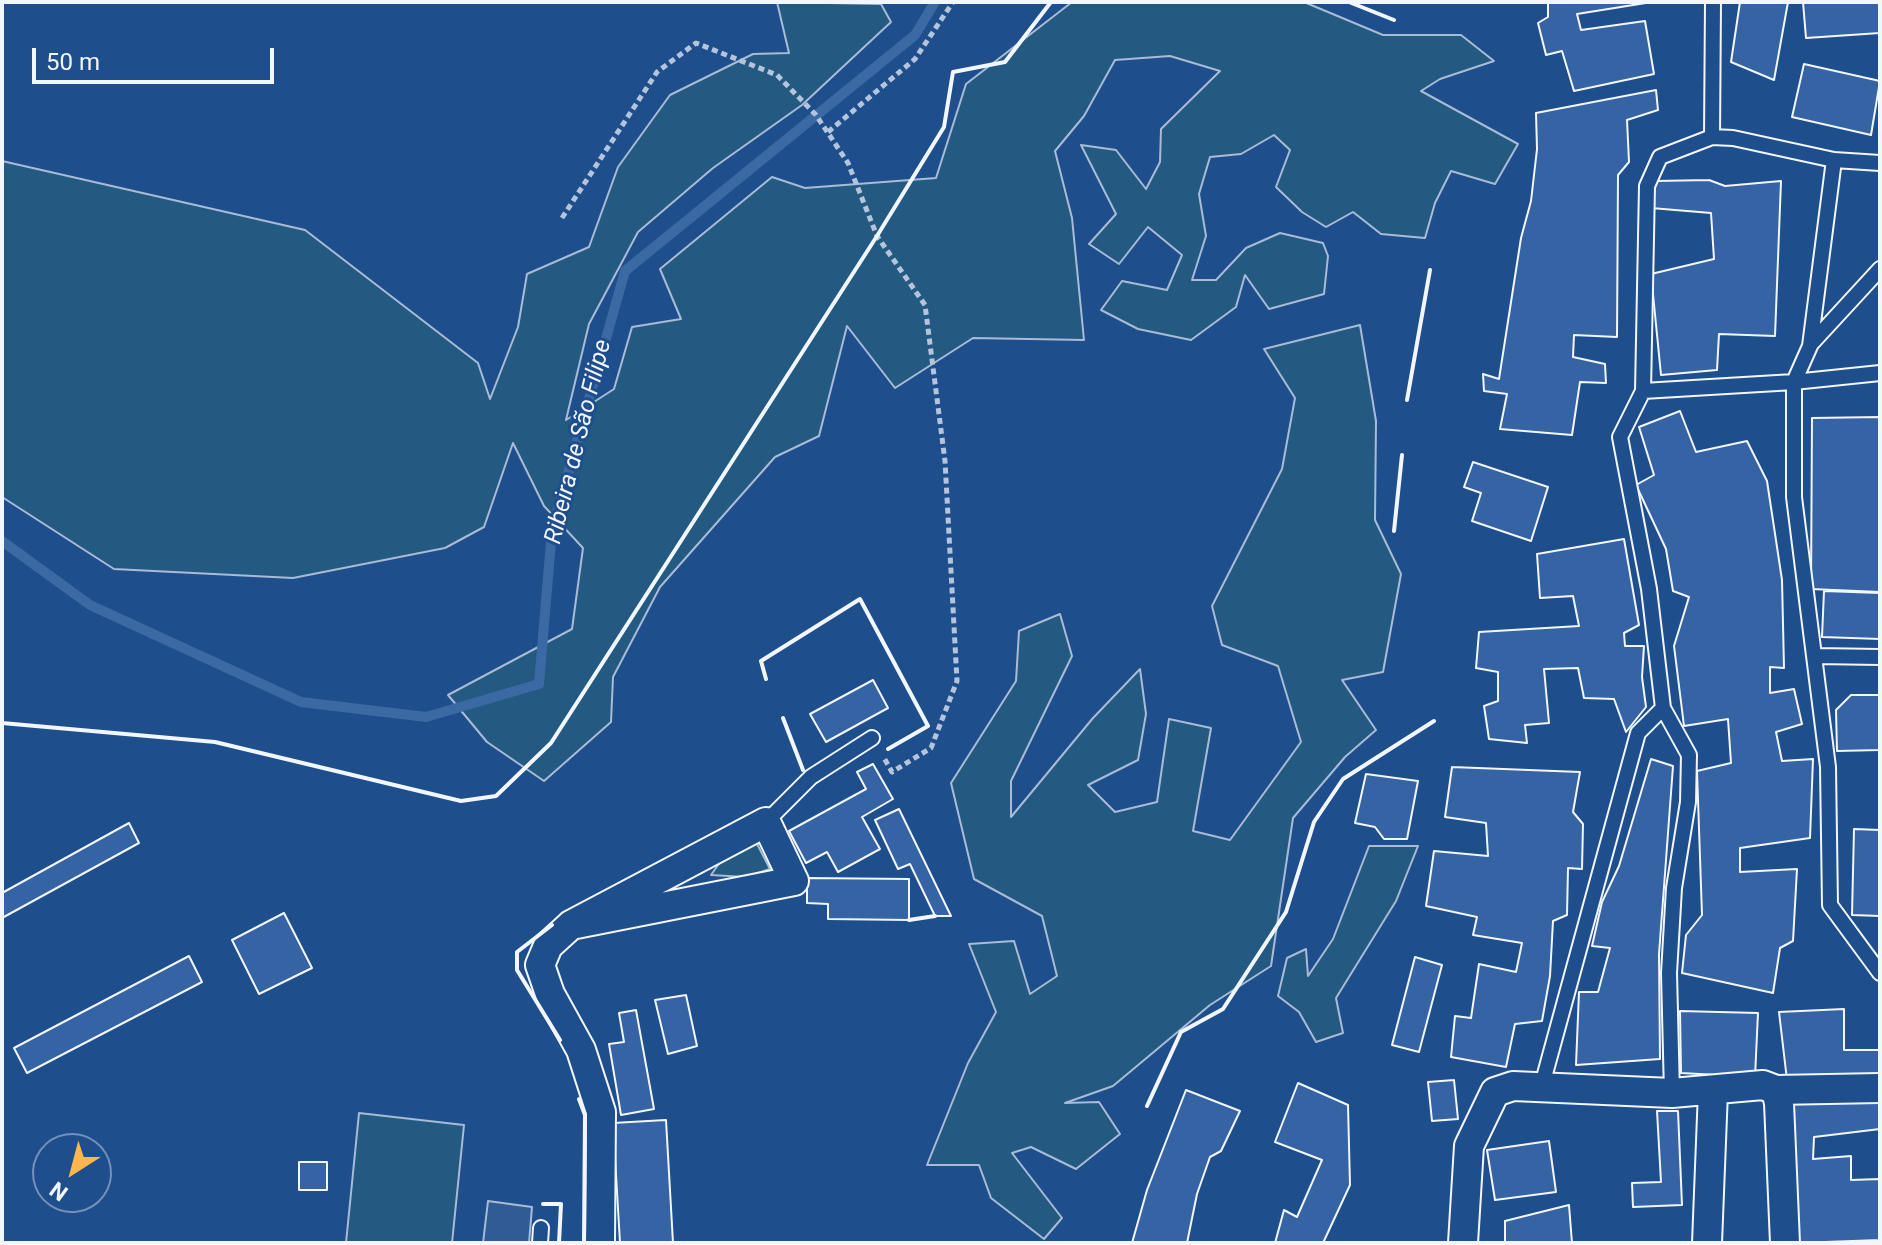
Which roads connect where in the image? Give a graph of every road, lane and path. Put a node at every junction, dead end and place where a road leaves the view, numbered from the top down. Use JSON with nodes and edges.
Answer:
{"nodes":[{"id":1,"x":953,"y":2,"type":"edge"},
{"id":2,"x":1713,"y":2,"type":"edge"},
{"id":3,"x":828,"y":132,"type":"junction"},
{"id":4,"x":1712,"y":137,"type":"junction"},
{"id":5,"x":1834,"y":160,"type":"junction"},
{"id":6,"x":1880,"y":163,"type":"edge"},
{"id":7,"x":562,"y":218,"type":"dead end"},
{"id":8,"x":1880,"y":269,"type":"edge"},
{"id":9,"x":1810,"y":346,"type":"junction"},
{"id":10,"x":1880,"y":373,"type":"edge"},
{"id":11,"x":1794,"y":382,"type":"junction"},
{"id":12,"x":1643,"y":391,"type":"junction"},
{"id":13,"x":1816,"y":656,"type":"junction"},
{"id":14,"x":1880,"y":657,"type":"edge"},
{"id":15,"x":1663,"y":708,"type":"junction"},
{"id":16,"x":872,"y":738,"type":"joint"},
{"id":17,"x":766,"y":822,"type":"junction"},
{"id":18,"x":571,"y":925,"type":"junction"},
{"id":19,"x":1880,"y":973,"type":"edge"},
{"id":20,"x":1542,"y":1085,"type":"junction"},
{"id":21,"x":1880,"y":1088,"type":"edge"},
{"id":22,"x":1776,"y":1090,"type":"junction"},
{"id":23,"x":1713,"y":1091,"type":"junction"},
{"id":24,"x":1672,"y":1093,"type":"junction"},
{"id":25,"x":600,"y":1243,"type":"edge"},
{"id":26,"x":1463,"y":1243,"type":"edge"},
{"id":27,"x":1707,"y":1243,"type":"edge"},
{"id":28,"x":1785,"y":1243,"type":"edge"}],
"edges":[{"from":1,"to":3,"type":"path"},
{"from":2,"to":4,"type":"lane"},
{"from":3,"to":7,"type":"path"},
{"from":3,"to":16,"type":"path"},
{"from":4,"to":5,"type":"lane"},
{"from":4,"to":12,"type":"lane"},
{"from":5,"to":6,"type":"lane"},
{"from":5,"to":9,"type":"lane"},
{"from":8,"to":9,"type":"lane"},
{"from":9,"to":11,"type":"lane"},
{"from":10,"to":11,"type":"lane"},
{"from":11,"to":12,"type":"lane"},
{"from":11,"to":13,"type":"lane"},
{"from":12,"to":15,"type":"lane"},
{"from":13,"to":14,"type":"lane"},
{"from":13,"to":19,"type":"lane"},
{"from":15,"to":20,"type":"lane"},
{"from":15,"to":24,"type":"lane"},
{"from":16,"to":17,"type":"lane"},
{"from":17,"to":18,"type":"street"},
{"from":17,"to":18,"type":"street"},
{"from":18,"to":25,"type":"street"},
{"from":20,"to":24,"type":"street"},
{"from":20,"to":26,"type":"street"},
{"from":21,"to":22,"type":"street"},
{"from":22,"to":23,"type":"street"},
{"from":22,"to":28,"type":"street"},
{"from":23,"to":24,"type":"street"},
{"from":23,"to":27,"type":"street"}]}
